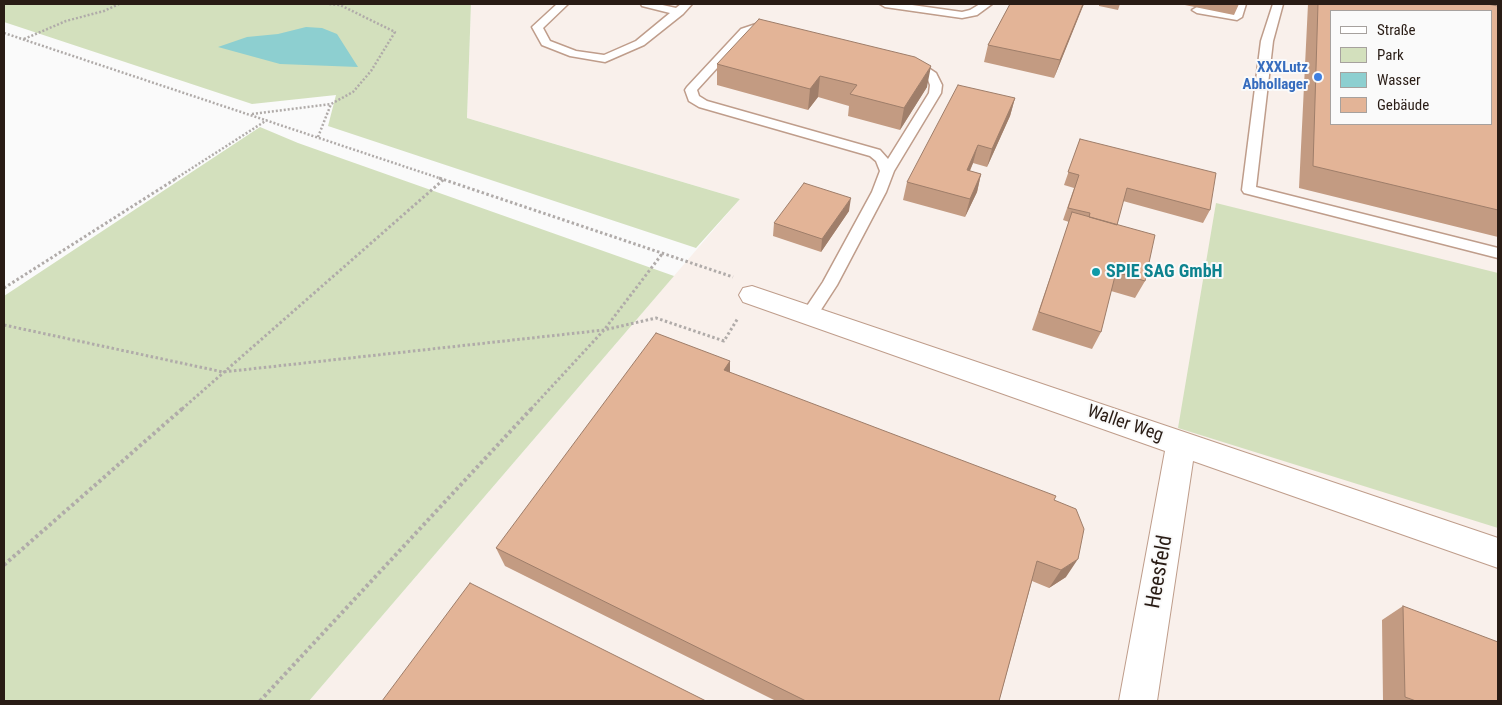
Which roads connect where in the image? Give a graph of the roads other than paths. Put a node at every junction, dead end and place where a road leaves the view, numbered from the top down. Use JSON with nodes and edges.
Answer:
{"nodes":[{"id":1,"x":563,"y":4,"type":"edge"},
{"id":2,"x":646,"y":4,"type":"edge"},
{"id":3,"x":885,"y":4,"type":"edge"},
{"id":4,"x":987,"y":4,"type":"edge"},
{"id":5,"x":1241,"y":4,"type":"edge"},
{"id":6,"x":1278,"y":4,"type":"edge"},
{"id":7,"x":683,"y":8,"type":"edge"},
{"id":8,"x":1197,"y":10,"type":"dead end"},
{"id":9,"x":781,"y":30,"type":"edge"},
{"id":10,"x":904,"y":64,"type":"edge"},
{"id":11,"x":887,"y":171,"type":"junction"},
{"id":12,"x":1498,"y":253,"type":"edge"},
{"id":13,"x":752,"y":295,"type":"road end"},
{"id":14,"x":808,"y":315,"type":"junction"},
{"id":15,"x":1181,"y":444,"type":"junction"},
{"id":16,"x":1498,"y":553,"type":"edge"},
{"id":17,"x":1138,"y":701,"type":"edge"}],
"edges":[{"from":1,"to":7,"type":"lane"},
{"from":2,"to":7,"type":"lane"},
{"from":3,"to":4,"type":"lane"},
{"from":5,"to":8,"type":"lane"},
{"from":6,"to":12,"type":"lane"},
{"from":9,"to":11,"type":"lane"},
{"from":10,"to":11,"type":"lane"},
{"from":11,"to":14,"type":"lane"},
{"from":13,"to":14,"type":"street","name":"Waller Weg"},
{"from":14,"to":15,"type":"street","name":"Waller Weg"},
{"from":15,"to":16,"type":"street","name":"Waller Weg"},
{"from":15,"to":17,"type":"street","name":"Heesfeld"}]}
